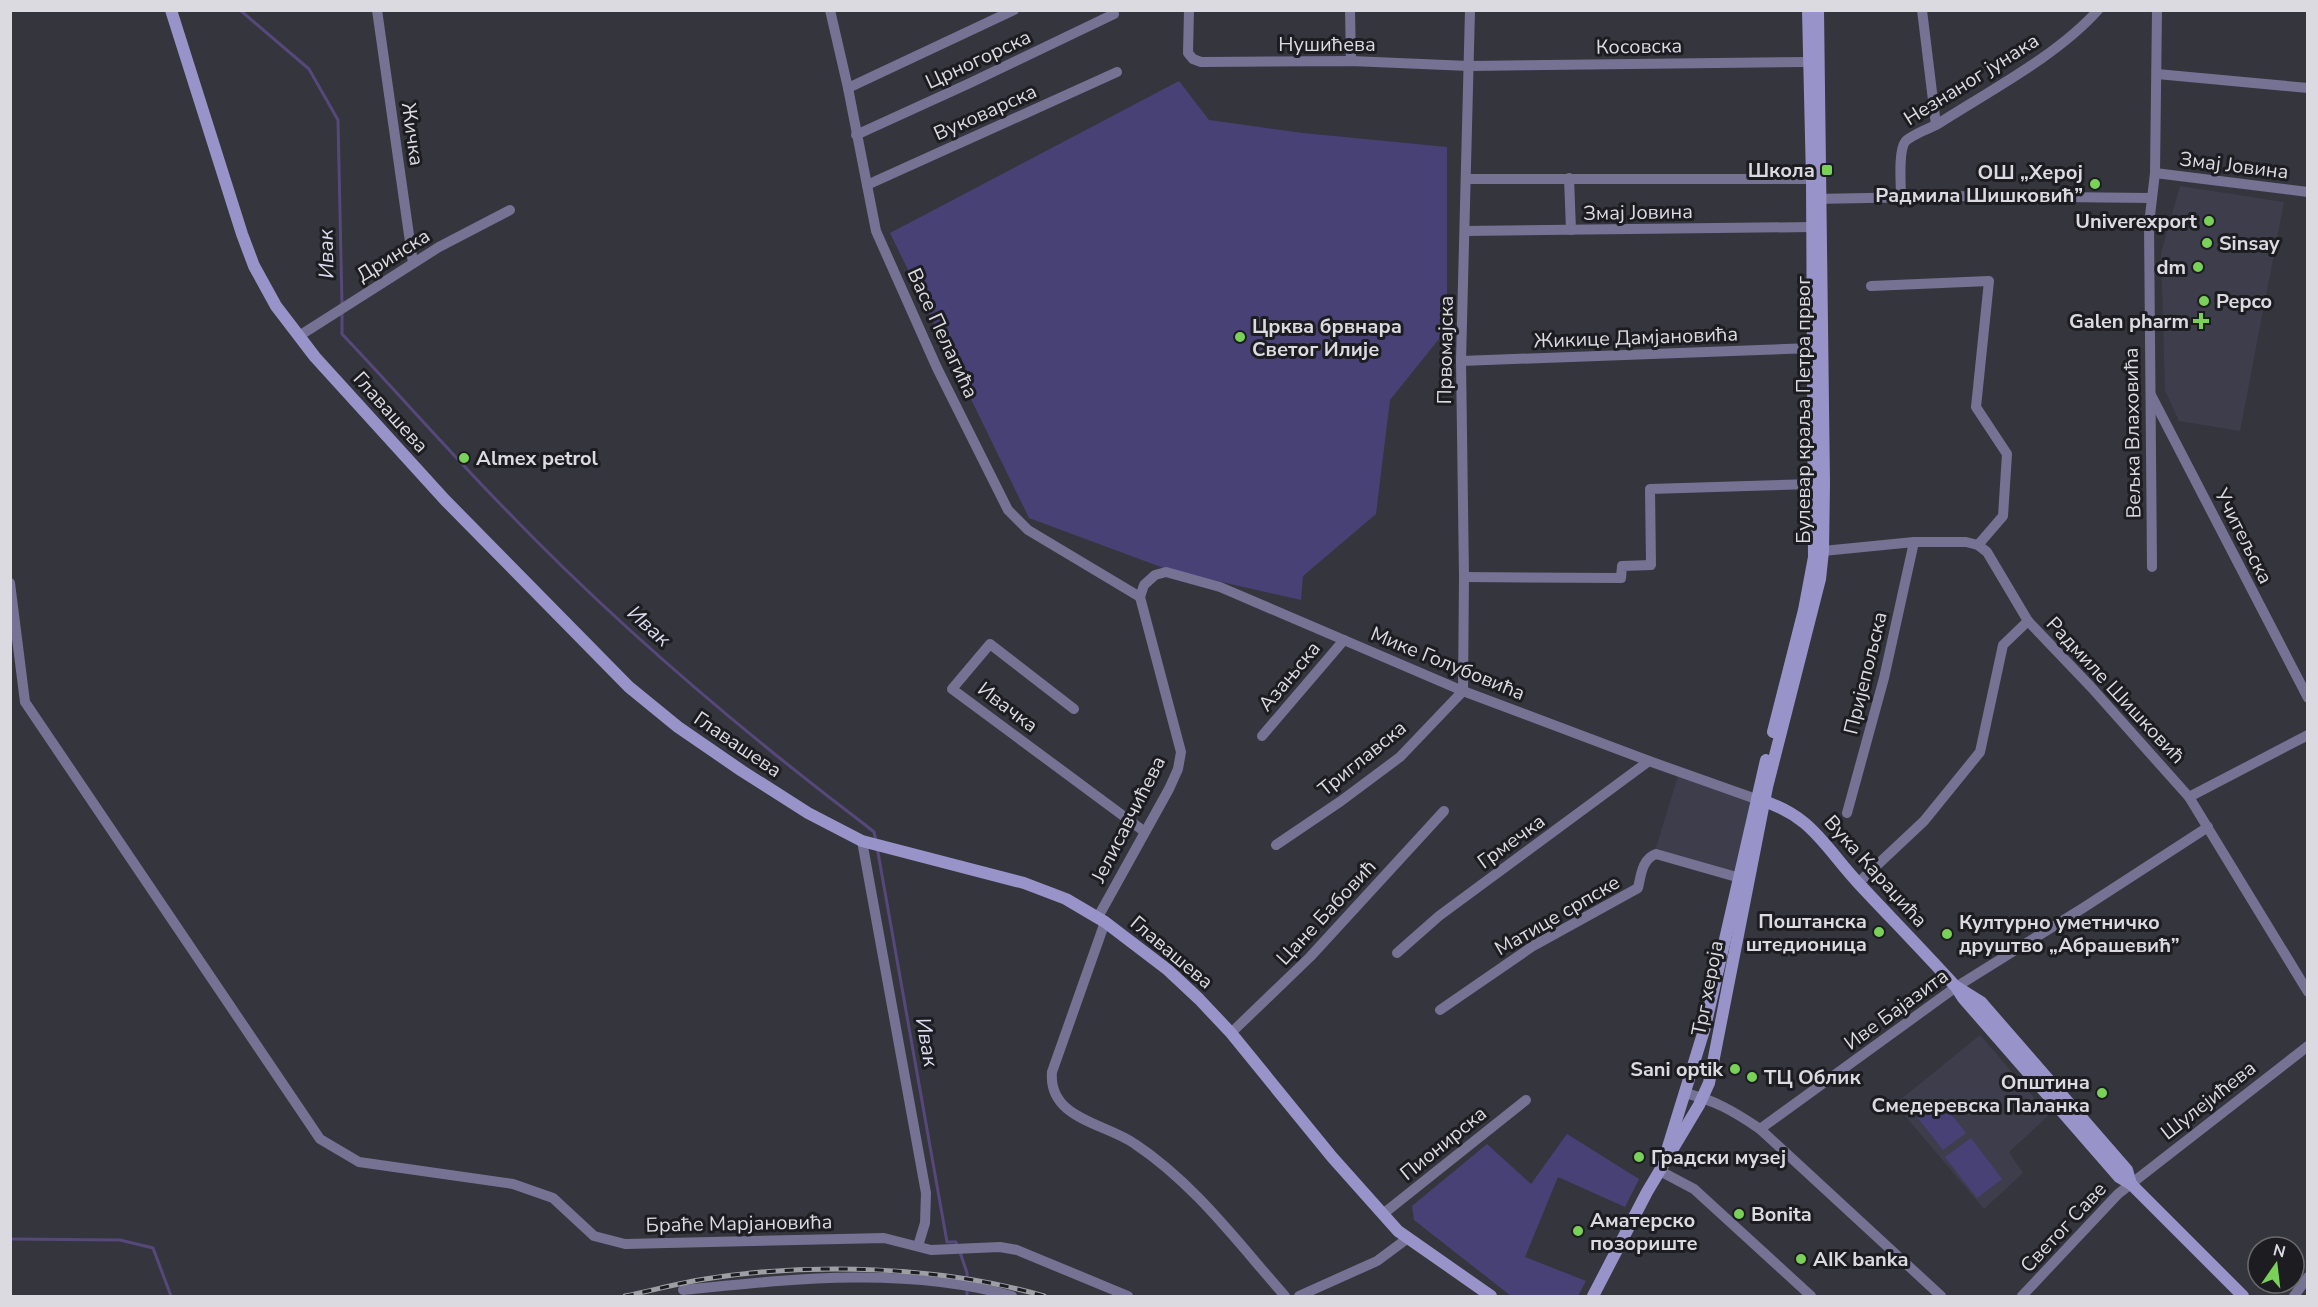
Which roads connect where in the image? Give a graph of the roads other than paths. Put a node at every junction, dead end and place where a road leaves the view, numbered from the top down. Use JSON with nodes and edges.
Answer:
{"nodes":[{"id":1,"x":171,"y":10,"type":"edge"},
{"id":2,"x":377,"y":10,"type":"edge"},
{"id":3,"x":830,"y":10,"type":"edge"},
{"id":4,"x":1014,"y":10,"type":"edge"},
{"id":5,"x":1189,"y":10,"type":"edge"},
{"id":6,"x":1350,"y":10,"type":"edge"},
{"id":7,"x":1470,"y":10,"type":"edge"},
{"id":8,"x":1808,"y":10,"type":"edge"},
{"id":9,"x":1818,"y":10,"type":"edge"},
{"id":10,"x":1922,"y":10,"type":"edge"},
{"id":11,"x":2098,"y":10,"type":"edge"},
{"id":12,"x":2157,"y":10,"type":"edge"},
{"id":13,"x":1114,"y":14,"type":"dead end"},
{"id":14,"x":1351,"y":61,"type":"junction"},
{"id":15,"x":1809,"y":62,"type":"junction"},
{"id":16,"x":1469,"y":66,"type":"junction"},
{"id":17,"x":1117,"y":72,"type":"dead end"},
{"id":18,"x":2157,"y":74,"type":"junction"},
{"id":19,"x":848,"y":88,"type":"junction"},
{"id":20,"x":2307,"y":88,"type":"edge"},
{"id":21,"x":1936,"y":125,"type":"junction"},
{"id":22,"x":856,"y":135,"type":"junction"},
{"id":23,"x":2155,"y":173,"type":"junction"},
{"id":24,"x":1569,"y":178,"type":"junction"},
{"id":25,"x":1467,"y":179,"type":"junction"},
{"id":26,"x":1812,"y":179,"type":"junction"},
{"id":27,"x":867,"y":185,"type":"junction"},
{"id":28,"x":2307,"y":192,"type":"edge"},
{"id":29,"x":1901,"y":197,"type":"junction"},
{"id":30,"x":2152,"y":198,"type":"junction"},
{"id":31,"x":1817,"y":199,"type":"junction"},
{"id":32,"x":510,"y":210,"type":"dead end"},
{"id":33,"x":1812,"y":227,"type":"junction"},
{"id":34,"x":1465,"y":231,"type":"junction"},
{"id":35,"x":1571,"y":231,"type":"junction"},
{"id":36,"x":413,"y":263,"type":"junction"},
{"id":37,"x":1871,"y":286,"type":"dead end"},
{"id":38,"x":299,"y":336,"type":"junction"},
{"id":39,"x":1812,"y":348,"type":"junction"},
{"id":40,"x":1461,"y":361,"type":"junction"},
{"id":41,"x":2150,"y":391,"type":"junction"},
{"id":42,"x":1813,"y":484,"type":"junction"},
{"id":43,"x":1914,"y":542,"type":"junction"},
{"id":44,"x":1978,"y":545,"type":"junction"},
{"id":45,"x":1823,"y":551,"type":"junction"},
{"id":46,"x":2152,"y":567,"type":"dead end"},
{"id":47,"x":1464,"y":577,"type":"junction"},
{"id":48,"x":10,"y":583,"type":"edge"},
{"id":49,"x":1140,"y":597,"type":"junction"},
{"id":50,"x":2028,"y":621,"type":"junction"},
{"id":51,"x":1344,"y":640,"type":"junction"},
{"id":52,"x":1463,"y":691,"type":"junction"},
{"id":53,"x":2307,"y":698,"type":"edge"},
{"id":54,"x":1074,"y":709,"type":"dead end"},
{"id":55,"x":2307,"y":735,"type":"edge"},
{"id":56,"x":1262,"y":736,"type":"dead end"},
{"id":57,"x":1649,"y":761,"type":"junction"},
{"id":58,"x":2189,"y":797,"type":"junction"},
{"id":59,"x":1760,"y":800,"type":"junction"},
{"id":60,"x":1444,"y":810,"type":"dead end"},
{"id":61,"x":1847,"y":813,"type":"dead end"},
{"id":62,"x":2208,"y":827,"type":"junction"},
{"id":63,"x":1144,"y":832,"type":"junction"},
{"id":64,"x":866,"y":842,"type":"junction"},
{"id":65,"x":1276,"y":845,"type":"dead end"},
{"id":66,"x":1744,"y":879,"type":"junction"},
{"id":67,"x":1858,"y":883,"type":"junction"},
{"id":68,"x":1102,"y":919,"type":"junction"},
{"id":69,"x":1397,"y":953,"type":"dead end"},
{"id":70,"x":1956,"y":987,"type":"junction"},
{"id":71,"x":2307,"y":992,"type":"edge"},
{"id":72,"x":1440,"y":1010,"type":"dead end"},
{"id":73,"x":1231,"y":1033,"type":"junction"},
{"id":74,"x":2307,"y":1046,"type":"edge"},
{"id":75,"x":1684,"y":1093,"type":"junction"},
{"id":76,"x":1703,"y":1097,"type":"junction"},
{"id":77,"x":1526,"y":1100,"type":"dead end"},
{"id":78,"x":1760,"y":1129,"type":"junction"},
{"id":79,"x":1660,"y":1171,"type":"junction"},
{"id":80,"x":2131,"y":1184,"type":"junction"},
{"id":81,"x":1383,"y":1214,"type":"junction"},
{"id":82,"x":1408,"y":1239,"type":"junction"},
{"id":83,"x":918,"y":1246,"type":"junction"},
{"id":84,"x":2307,"y":1277,"type":"edge"},
{"id":85,"x":683,"y":1290,"type":"dead end"},
{"id":86,"x":1483,"y":1294,"type":"edge"},
{"id":87,"x":1012,"y":1296,"type":"edge"},
{"id":88,"x":1128,"y":1296,"type":"edge"},
{"id":89,"x":1285,"y":1296,"type":"edge"},
{"id":90,"x":1299,"y":1296,"type":"edge"},
{"id":91,"x":1593,"y":1296,"type":"edge"},
{"id":92,"x":1811,"y":1296,"type":"edge"},
{"id":93,"x":1941,"y":1296,"type":"edge"},
{"id":94,"x":2022,"y":1296,"type":"edge"},
{"id":95,"x":2243,"y":1296,"type":"edge"},
{"id":96,"x":2294,"y":1296,"type":"edge"}],
"edges":[{"from":1,"to":38,"type":"main road","name":"Главашева"},
{"from":2,"to":36,"type":"street","name":"Жичка"},
{"from":3,"to":19,"type":"street","name":"Васе Пелагића"},
{"from":4,"to":19,"type":"street"},
{"from":5,"to":14,"type":"street","name":"Нушићева"},
{"from":6,"to":14,"type":"street"},
{"from":7,"to":16,"type":"street","name":"Првомајска"},
{"from":8,"to":15,"type":"main road","name":"Булевар краља Петра првог"},
{"from":9,"to":31,"type":"main road","name":"Булевар краља Петра првог"},
{"from":10,"to":21,"type":"street"},
{"from":11,"to":21,"type":"street","name":"Незнаног јунака"},
{"from":12,"to":18,"type":"street","name":"Вељка Влаховића"},
{"from":13,"to":22,"type":"street","name":"Црногорска"},
{"from":14,"to":16,"type":"street","name":"Нушићева"},
{"from":15,"to":16,"type":"street","name":"Косовска"},
{"from":15,"to":26,"type":"main road","name":"Булевар краља Петра првог"},
{"from":16,"to":25,"type":"street","name":"Првомајска"},
{"from":17,"to":27,"type":"street","name":"Вуковарска"},
{"from":18,"to":20,"type":"street"},
{"from":18,"to":23,"type":"street","name":"Вељка Влаховића"},
{"from":19,"to":22,"type":"street","name":"Васе Пелагића"},
{"from":21,"to":29,"type":"street","name":"Незнаног јунака"},
{"from":22,"to":27,"type":"street","name":"Васе Пелагића"},
{"from":23,"to":28,"type":"street","name":"Змај Јовина"},
{"from":23,"to":30,"type":"street","name":"Вељка Влаховића"},
{"from":24,"to":25,"type":"street","name":"Змај Јовина"},
{"from":24,"to":26,"type":"street","name":"Змај Јовина"},
{"from":24,"to":35,"type":"street"},
{"from":25,"to":34,"type":"street","name":"Првомајска"},
{"from":26,"to":31,"type":"main road","name":"Булевар краља Петра првог"},
{"from":27,"to":49,"type":"street","name":"Васе Пелагића"},
{"from":29,"to":30,"type":"street"},
{"from":29,"to":31,"type":"street"},
{"from":30,"to":41,"type":"street","name":"Вељка Влаховића"},
{"from":31,"to":33,"type":"main road","name":"Булевар краља Петра првог"},
{"from":31,"to":45,"type":"main road","name":"Булевар краља Петра првог"},
{"from":32,"to":36,"type":"street","name":"Дринска"},
{"from":33,"to":35,"type":"street","name":"Змај Јовина"},
{"from":33,"to":39,"type":"main road","name":"Булевар краља Петра првог"},
{"from":34,"to":35,"type":"street","name":"Змај Јовина"},
{"from":34,"to":40,"type":"street","name":"Првомајска"},
{"from":36,"to":38,"type":"street","name":"Дринска"},
{"from":37,"to":44,"type":"street"},
{"from":38,"to":64,"type":"main road","name":"Главашева"},
{"from":39,"to":40,"type":"street","name":"Жикице Дамјановића"},
{"from":39,"to":42,"type":"main road","name":"Булевар краља Петра првог"},
{"from":40,"to":47,"type":"street","name":"Првомајска"},
{"from":41,"to":46,"type":"street","name":"Вељка Влаховића"},
{"from":41,"to":53,"type":"street","name":"Учитељска"},
{"from":42,"to":47,"type":"street"},
{"from":42,"to":59,"type":"main road","name":"Булевар краља Петра првог"},
{"from":43,"to":44,"type":"street"},
{"from":43,"to":45,"type":"street"},
{"from":43,"to":61,"type":"street","name":"Пријепољска"},
{"from":44,"to":50,"type":"street","name":"Радмиле Шишковић"},
{"from":45,"to":59,"type":"main road","name":"Булевар краља Петра првог"},
{"from":47,"to":52,"type":"street","name":"Првомајска"},
{"from":48,"to":83,"type":"street","name":"Браће Марјановића"},
{"from":49,"to":51,"type":"street","name":"Мике Голубовића"},
{"from":49,"to":63,"type":"street","name":"Јелисавчићева"},
{"from":50,"to":58,"type":"street","name":"Радмиле Шишковић"},
{"from":50,"to":67,"type":"street"},
{"from":51,"to":52,"type":"street","name":"Мике Голубовића"},
{"from":51,"to":56,"type":"street","name":"Азањска"},
{"from":52,"to":57,"type":"street","name":"Мике Голубовића"},
{"from":52,"to":65,"type":"street","name":"Триглавска"},
{"from":54,"to":63,"type":"street","name":"Ивачка"},
{"from":55,"to":58,"type":"street"},
{"from":57,"to":59,"type":"street","name":"Мике Голубовића"},
{"from":57,"to":69,"type":"street","name":"Грмечка"},
{"from":58,"to":62,"type":"street","name":"Радмиле Шишковић"},
{"from":59,"to":66,"type":"main road","name":"Трг хероја"},
{"from":59,"to":67,"type":"main road","name":"Вука Караџића"},
{"from":60,"to":73,"type":"street","name":"Цане Бабовић"},
{"from":62,"to":70,"type":"street","name":"Иве Бајазита"},
{"from":62,"to":71,"type":"street","name":"Радмиле Шишковић"},
{"from":63,"to":68,"type":"street","name":"Јелисавчићева"},
{"from":64,"to":68,"type":"main road","name":"Главашева"},
{"from":64,"to":83,"type":"street"},
{"from":66,"to":72,"type":"street","name":"Матице српске"},
{"from":66,"to":75,"type":"main road","name":"Трг хероја"},
{"from":66,"to":76,"type":"main road","name":"Трг хероја"},
{"from":67,"to":70,"type":"main road","name":"Вука Караџића"},
{"from":68,"to":73,"type":"main road","name":"Главашева"},
{"from":68,"to":89,"type":"street","name":"Јелисавчићева"},
{"from":70,"to":78,"type":"street","name":"Иве Бајазита"},
{"from":70,"to":80,"type":"main road","name":"Вука Караџића"},
{"from":73,"to":81,"type":"main road","name":"Главашева"},
{"from":74,"to":80,"type":"street","name":"Шулејићева"},
{"from":75,"to":76,"type":"street"},
{"from":75,"to":79,"type":"main road","name":"Трг хероја"},
{"from":76,"to":78,"type":"street"},
{"from":76,"to":79,"type":"main road","name":"Трг хероја"},
{"from":77,"to":81,"type":"street","name":"Пионирска"},
{"from":78,"to":93,"type":"street"},
{"from":79,"to":91,"type":"main road","name":"Трг хероја"},
{"from":79,"to":92,"type":"street"},
{"from":80,"to":94,"type":"street","name":"Светог Саве"},
{"from":80,"to":95,"type":"main road","name":"Вука Караџића"},
{"from":81,"to":82,"type":"main road","name":"Главашева"},
{"from":82,"to":86,"type":"main road","name":"Главашева"},
{"from":82,"to":90,"type":"street"},
{"from":83,"to":88,"type":"street","name":"Браће Марјановића"},
{"from":84,"to":96,"type":"street"},
{"from":85,"to":87,"type":"street"}]}
